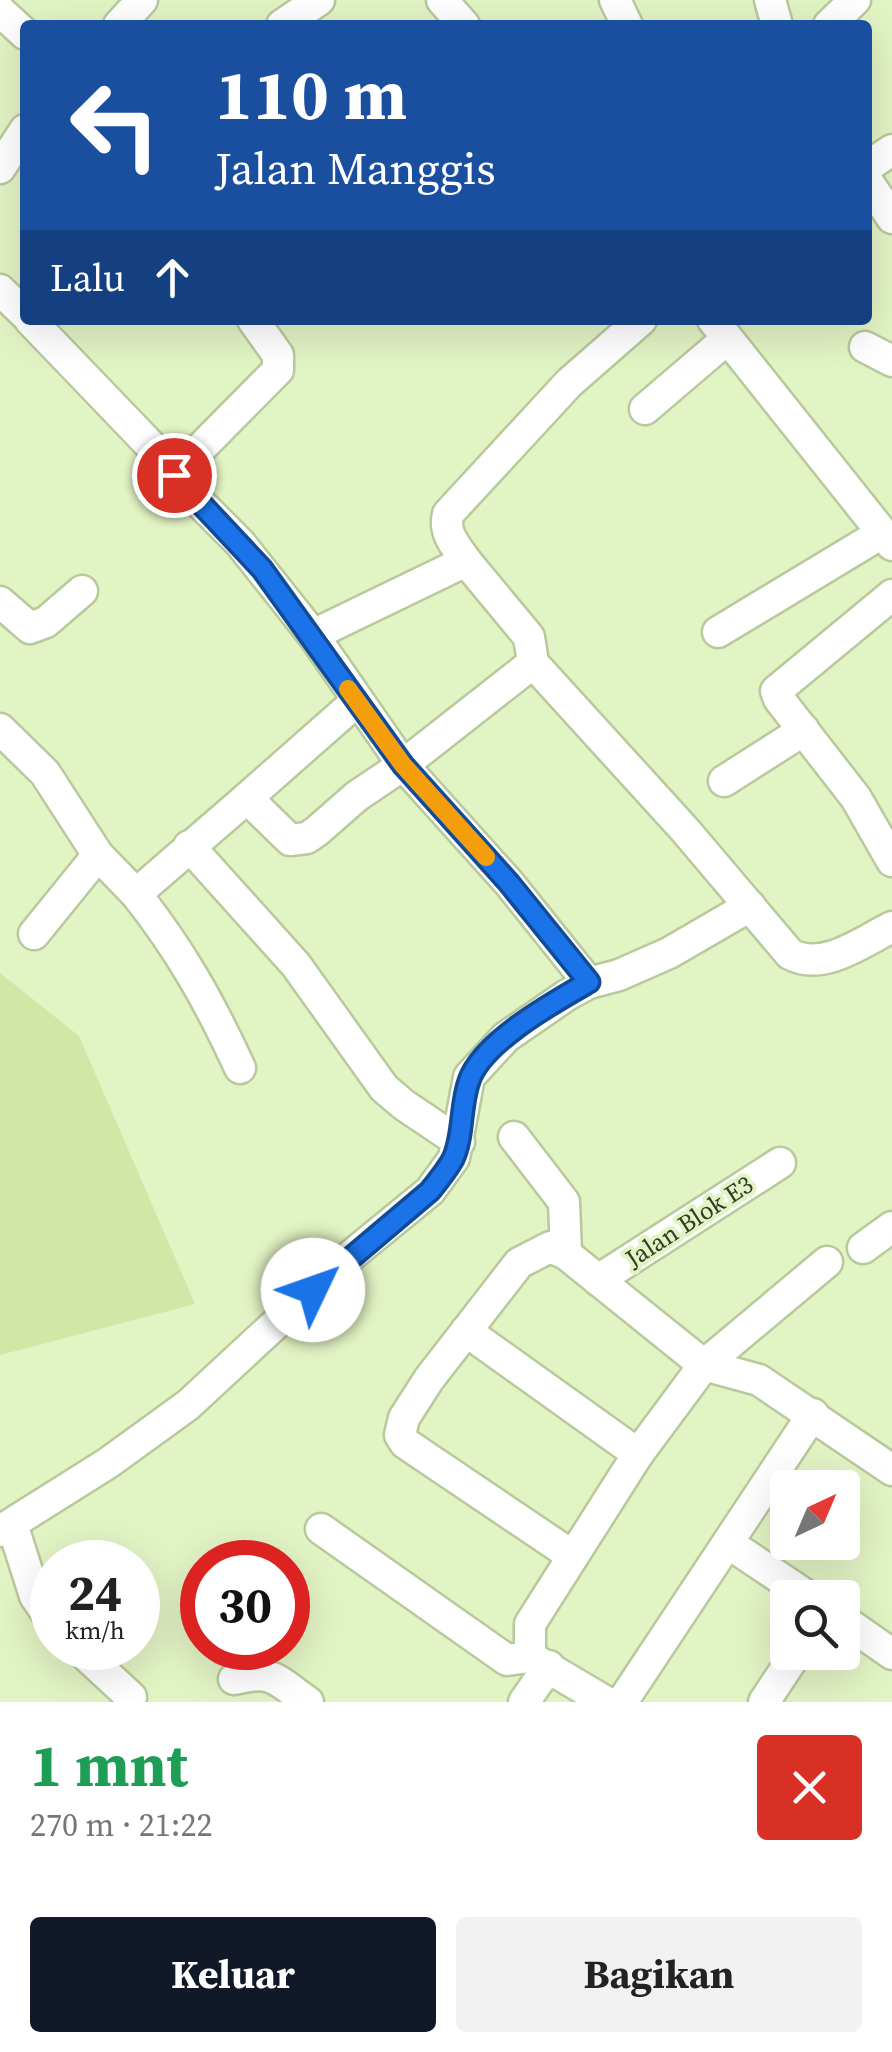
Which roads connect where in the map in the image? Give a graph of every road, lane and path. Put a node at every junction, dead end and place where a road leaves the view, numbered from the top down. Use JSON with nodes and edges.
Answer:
{"nodes":[{"id":1,"x":142,"y":0,"type":"edge"},
{"id":2,"x":442,"y":0,"type":"edge"},
{"id":3,"x":854,"y":0,"type":"edge"},
{"id":4,"x":0,"y":11,"type":"edge"},
{"id":5,"x":124,"y":20,"type":"edge"},
{"id":6,"x":460,"y":20,"type":"edge"},
{"id":7,"x":834,"y":20,"type":"edge"},
{"id":8,"x":20,"y":29,"type":"edge"},
{"id":9,"x":20,"y":138,"type":"edge"},
{"id":10,"x":0,"y":168,"type":"edge"},
{"id":11,"x":872,"y":188,"type":"edge"},
{"id":12,"x":892,"y":218,"type":"edge"},
{"id":13,"x":0,"y":290,"type":"edge"},
{"id":14,"x":20,"y":309,"type":"edge"},
{"id":15,"x":35,"y":325,"type":"edge"},
{"id":16,"x":257,"y":325,"type":"edge"},
{"id":17,"x":635,"y":325,"type":"edge"},
{"id":18,"x":720,"y":330,"type":"edge"},
{"id":19,"x":864,"y":347,"type":"dead end"},
{"id":20,"x":892,"y":361,"type":"edge"},
{"id":21,"x":645,"y":409,"type":"dead end"},
{"id":22,"x":174,"y":475,"type":"junction"},
{"id":23,"x":887,"y":539,"type":"edge"},
{"id":24,"x":466,"y":561,"type":"junction"},
{"id":25,"x":82,"y":591,"type":"dead end"},
{"id":26,"x":892,"y":594,"type":"edge"},
{"id":27,"x":0,"y":602,"type":"edge"},
{"id":28,"x":718,"y":632,"type":"dead end"},
{"id":29,"x":313,"y":636,"type":"junction"},
{"id":30,"x":534,"y":664,"type":"junction"},
{"id":31,"x":356,"y":701,"type":"junction"},
{"id":32,"x":0,"y":728,"type":"edge"},
{"id":33,"x":804,"y":730,"type":"junction"},
{"id":34,"x":403,"y":765,"type":"junction"},
{"id":35,"x":724,"y":780,"type":"dead end"},
{"id":36,"x":247,"y":798,"type":"junction"},
{"id":37,"x":880,"y":812,"type":"edge"},
{"id":38,"x":190,"y":846,"type":"junction"},
{"id":39,"x":98,"y":855,"type":"junction"},
{"id":40,"x":892,"y":860,"type":"edge"},
{"id":41,"x":136,"y":894,"type":"junction"},
{"id":42,"x":750,"y":906,"type":"junction"},
{"id":43,"x":892,"y":926,"type":"edge"},
{"id":44,"x":34,"y":934,"type":"dead end"},
{"id":45,"x":589,"y":982,"type":"junction"},
{"id":46,"x":240,"y":1068,"type":"dead end"},
{"id":47,"x":514,"y":1137,"type":"dead end"},
{"id":48,"x":459,"y":1142,"type":"junction"},
{"id":49,"x":780,"y":1163,"type":"dead end"},
{"id":50,"x":892,"y":1227,"type":"edge"},
{"id":51,"x":864,"y":1248,"type":"dead end"},
{"id":52,"x":566,"y":1254,"type":"junction"},
{"id":53,"x":827,"y":1262,"type":"dead end"},
{"id":54,"x":598,"y":1280,"type":"junction"},
{"id":55,"x":466,"y":1331,"type":"junction"},
{"id":56,"x":704,"y":1365,"type":"junction"},
{"id":57,"x":813,"y":1414,"type":"junction"},
{"id":58,"x":638,"y":1454,"type":"junction"},
{"id":59,"x":892,"y":1470,"type":"edge"},
{"id":60,"x":6,"y":1528,"type":"edge"},
{"id":61,"x":321,"y":1529,"type":"dead end"},
{"id":62,"x":728,"y":1543,"type":"junction"},
{"id":63,"x":571,"y":1555,"type":"junction"},
{"id":64,"x":783,"y":1580,"type":"edge"},
{"id":65,"x":30,"y":1584,"type":"edge"},
{"id":66,"x":860,"y":1632,"type":"edge"},
{"id":67,"x":892,"y":1654,"type":"edge"},
{"id":68,"x":540,"y":1662,"type":"junction"},
{"id":69,"x":102,"y":1670,"type":"edge"},
{"id":70,"x":785,"y":1670,"type":"edge"},
{"id":71,"x":234,"y":1679,"type":"dead end"},
{"id":72,"x":131,"y":1696,"type":"dead end"},
{"id":73,"x":308,"y":1702,"type":"edge"},
{"id":74,"x":524,"y":1702,"type":"edge"},
{"id":75,"x":606,"y":1702,"type":"edge"},
{"id":76,"x":622,"y":1702,"type":"edge"},
{"id":77,"x":764,"y":1702,"type":"edge"}],
"edges":[{"from":1,"to":5,"type":"street"},
{"from":2,"to":6,"type":"street"},
{"from":3,"to":7,"type":"street"},
{"from":4,"to":8,"type":"street"},
{"from":9,"to":10,"type":"street"},
{"from":11,"to":12,"type":"street"},
{"from":13,"to":14,"type":"street"},
{"from":15,"to":22,"type":"street"},
{"from":16,"to":22,"type":"street"},
{"from":17,"to":24,"type":"street"},
{"from":18,"to":21,"type":"street"},
{"from":18,"to":23,"type":"street"},
{"from":19,"to":20,"type":"street"},
{"from":22,"to":29,"type":"street"},
{"from":23,"to":28,"type":"street"},
{"from":24,"to":29,"type":"street"},
{"from":24,"to":30,"type":"street"},
{"from":25,"to":27,"type":"street"},
{"from":26,"to":33,"type":"street"},
{"from":29,"to":31,"type":"street"},
{"from":30,"to":34,"type":"street"},
{"from":30,"to":42,"type":"street"},
{"from":31,"to":34,"type":"street"},
{"from":31,"to":36,"type":"street"},
{"from":32,"to":39,"type":"street"},
{"from":33,"to":35,"type":"street"},
{"from":33,"to":37,"type":"street"},
{"from":34,"to":36,"type":"street"},
{"from":34,"to":45,"type":"street"},
{"from":36,"to":38,"type":"street"},
{"from":37,"to":40,"type":"street"},
{"from":38,"to":41,"type":"street"},
{"from":38,"to":48,"type":"street"},
{"from":39,"to":41,"type":"street"},
{"from":39,"to":44,"type":"street"},
{"from":41,"to":46,"type":"street"},
{"from":42,"to":43,"type":"street"},
{"from":42,"to":45,"type":"street"},
{"from":45,"to":48,"type":"street"},
{"from":47,"to":52,"type":"street"},
{"from":48,"to":60,"type":"street"},
{"from":49,"to":54,"type":"street","name":"Jalan Blok E3"},
{"from":50,"to":51,"type":"street"},
{"from":52,"to":54,"type":"street"},
{"from":52,"to":55,"type":"street"},
{"from":53,"to":56,"type":"street"},
{"from":54,"to":56,"type":"street"},
{"from":55,"to":58,"type":"street"},
{"from":55,"to":63,"type":"street"},
{"from":56,"to":57,"type":"street"},
{"from":56,"to":58,"type":"street"},
{"from":57,"to":59,"type":"street"},
{"from":57,"to":62,"type":"street"},
{"from":58,"to":63,"type":"street"},
{"from":60,"to":65,"type":"street"},
{"from":61,"to":68,"type":"street"},
{"from":62,"to":64,"type":"street"},
{"from":62,"to":76,"type":"street"},
{"from":63,"to":68,"type":"street"},
{"from":66,"to":67,"type":"street"},
{"from":68,"to":74,"type":"street"},
{"from":68,"to":75,"type":"street"},
{"from":69,"to":72,"type":"street"},
{"from":70,"to":77,"type":"street"},
{"from":71,"to":73,"type":"street"}]}
